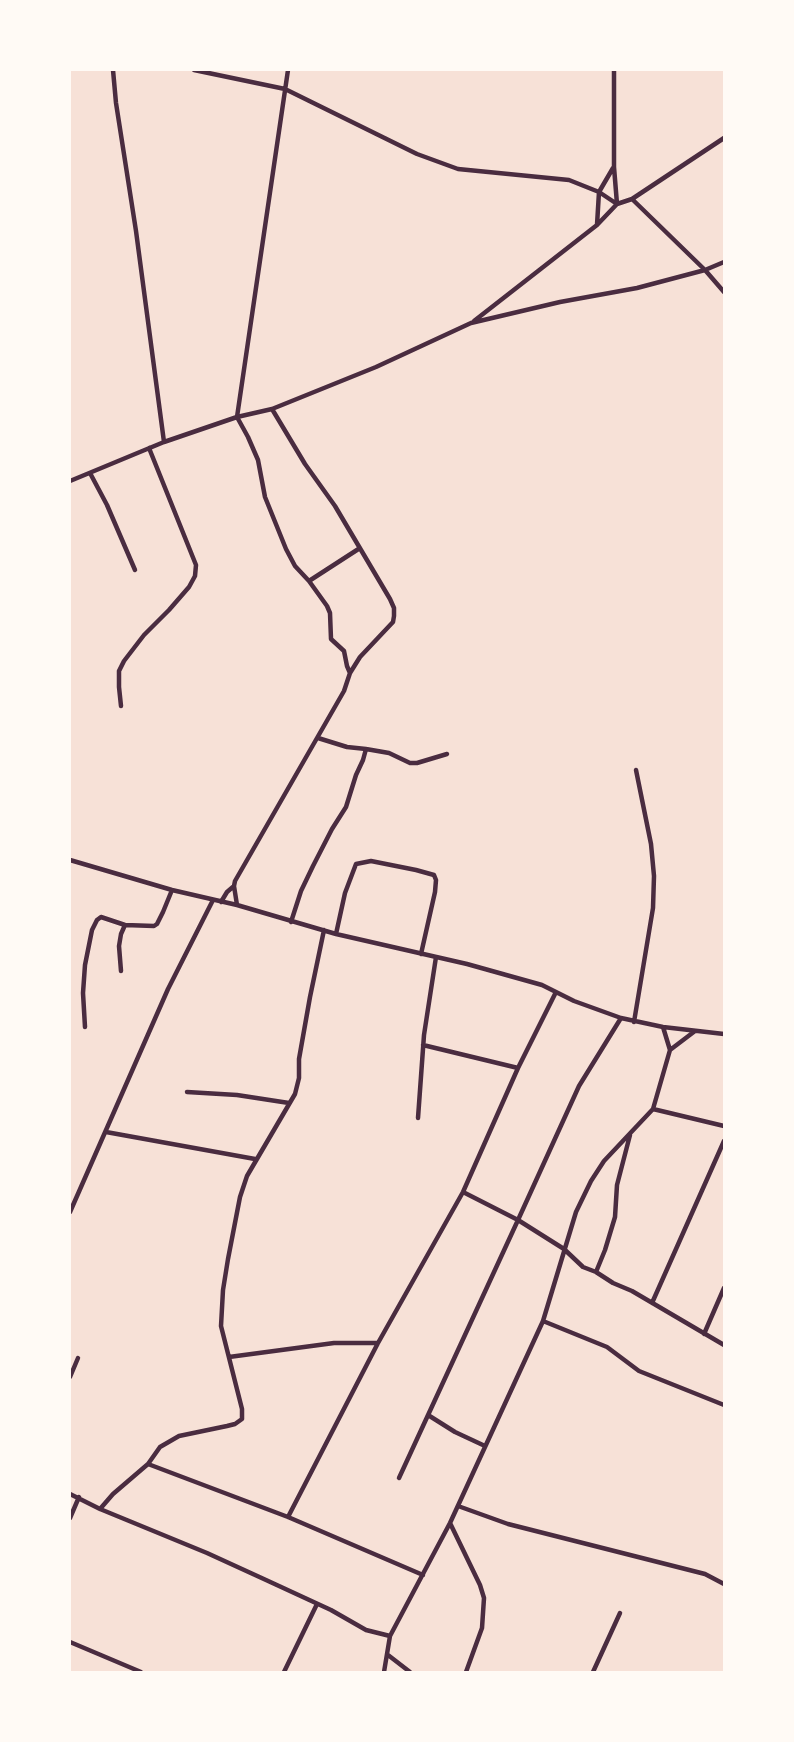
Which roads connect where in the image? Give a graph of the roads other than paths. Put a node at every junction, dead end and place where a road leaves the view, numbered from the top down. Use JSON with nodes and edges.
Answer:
{"nodes":[{"id":1,"x":113,"y":70,"type":"edge"},
{"id":2,"x":194,"y":70,"type":"edge"},
{"id":3,"x":288,"y":70,"type":"edge"},
{"id":4,"x":614,"y":70,"type":"edge"},
{"id":5,"x":285,"y":89,"type":"junction"},
{"id":6,"x":724,"y":138,"type":"edge"},
{"id":7,"x":614,"y":167,"type":"junction"},
{"id":8,"x":599,"y":192,"type":"junction"},
{"id":9,"x":632,"y":199,"type":"junction"},
{"id":10,"x":617,"y":204,"type":"junction"},
{"id":11,"x":597,"y":225,"type":"junction"},
{"id":12,"x":724,"y":262,"type":"edge"},
{"id":13,"x":706,"y":270,"type":"junction"},
{"id":14,"x":724,"y":292,"type":"edge"},
{"id":15,"x":471,"y":323,"type":"junction"},
{"id":16,"x":272,"y":409,"type":"junction"},
{"id":17,"x":237,"y":417,"type":"junction"},
{"id":18,"x":164,"y":442,"type":"junction"},
{"id":19,"x":149,"y":448,"type":"junction"},
{"id":20,"x":90,"y":473,"type":"junction"},
{"id":21,"x":70,"y":481,"type":"edge"},
{"id":22,"x":360,"y":548,"type":"junction"},
{"id":23,"x":135,"y":570,"type":"dead end"},
{"id":24,"x":309,"y":581,"type":"junction"},
{"id":25,"x":350,"y":673,"type":"junction"},
{"id":26,"x":121,"y":706,"type":"dead end"},
{"id":27,"x":318,"y":738,"type":"junction"},
{"id":28,"x":366,"y":749,"type":"junction"},
{"id":29,"x":447,"y":754,"type":"dead end"},
{"id":30,"x":636,"y":770,"type":"dead end"},
{"id":31,"x":70,"y":862,"type":"edge"},
{"id":32,"x":234,"y":886,"type":"junction"},
{"id":33,"x":172,"y":890,"type":"junction"},
{"id":34,"x":214,"y":900,"type":"junction"},
{"id":35,"x":221,"y":902,"type":"junction"},
{"id":36,"x":237,"y":905,"type":"junction"},
{"id":37,"x":291,"y":922,"type":"junction"},
{"id":38,"x":125,"y":925,"type":"junction"},
{"id":39,"x":324,"y":930,"type":"junction"},
{"id":40,"x":336,"y":934,"type":"junction"},
{"id":41,"x":420,"y":954,"type":"junction"},
{"id":42,"x":436,"y":957,"type":"junction"},
{"id":43,"x":121,"y":971,"type":"dead end"},
{"id":44,"x":556,"y":992,"type":"junction"},
{"id":45,"x":621,"y":1018,"type":"junction"},
{"id":46,"x":634,"y":1022,"type":"junction"},
{"id":47,"x":85,"y":1027,"type":"dead end"},
{"id":48,"x":663,"y":1027,"type":"junction"},
{"id":49,"x":695,"y":1030,"type":"junction"},
{"id":50,"x":724,"y":1034,"type":"edge"},
{"id":51,"x":423,"y":1046,"type":"junction"},
{"id":52,"x":670,"y":1050,"type":"junction"},
{"id":53,"x":518,"y":1068,"type":"junction"},
{"id":54,"x":187,"y":1092,"type":"dead end"},
{"id":55,"x":289,"y":1103,"type":"junction"},
{"id":56,"x":653,"y":1108,"type":"junction"},
{"id":57,"x":418,"y":1118,"type":"dead end"},
{"id":58,"x":724,"y":1126,"type":"edge"},
{"id":59,"x":106,"y":1132,"type":"junction"},
{"id":60,"x":630,"y":1133,"type":"junction"},
{"id":61,"x":724,"y":1141,"type":"edge"},
{"id":62,"x":255,"y":1159,"type":"junction"},
{"id":63,"x":463,"y":1192,"type":"junction"},
{"id":64,"x":70,"y":1212,"type":"edge"},
{"id":65,"x":518,"y":1220,"type":"junction"},
{"id":66,"x":564,"y":1249,"type":"junction"},
{"id":67,"x":596,"y":1272,"type":"junction"},
{"id":68,"x":724,"y":1288,"type":"edge"},
{"id":69,"x":652,"y":1303,"type":"junction"},
{"id":70,"x":542,"y":1321,"type":"junction"},
{"id":71,"x":704,"y":1334,"type":"junction"},
{"id":72,"x":378,"y":1343,"type":"junction"},
{"id":73,"x":724,"y":1344,"type":"edge"},
{"id":74,"x":229,"y":1357,"type":"junction"},
{"id":75,"x":78,"y":1358,"type":"dead end"},
{"id":76,"x":70,"y":1377,"type":"edge"},
{"id":77,"x":724,"y":1405,"type":"edge"},
{"id":78,"x":428,"y":1416,"type":"junction"},
{"id":79,"x":485,"y":1446,"type":"junction"},
{"id":80,"x":148,"y":1464,"type":"junction"},
{"id":81,"x":399,"y":1478,"type":"dead end"},
{"id":82,"x":70,"y":1494,"type":"edge"},
{"id":83,"x":79,"y":1498,"type":"junction"},
{"id":84,"x":458,"y":1506,"type":"junction"},
{"id":85,"x":100,"y":1509,"type":"junction"},
{"id":86,"x":288,"y":1517,"type":"junction"},
{"id":87,"x":70,"y":1518,"type":"edge"},
{"id":88,"x":450,"y":1523,"type":"junction"},
{"id":89,"x":423,"y":1575,"type":"junction"},
{"id":90,"x":724,"y":1584,"type":"edge"},
{"id":91,"x":317,"y":1604,"type":"junction"},
{"id":92,"x":620,"y":1613,"type":"dead end"},
{"id":93,"x":390,"y":1636,"type":"junction"},
{"id":94,"x":70,"y":1642,"type":"edge"},
{"id":95,"x":388,"y":1654,"type":"junction"},
{"id":96,"x":141,"y":1672,"type":"edge"},
{"id":97,"x":284,"y":1672,"type":"edge"},
{"id":98,"x":384,"y":1672,"type":"edge"},
{"id":99,"x":410,"y":1672,"type":"edge"},
{"id":100,"x":466,"y":1672,"type":"edge"},
{"id":101,"x":593,"y":1672,"type":"edge"}],
"edges":[{"from":1,"to":18,"type":"street"},
{"from":2,"to":5,"type":"street"},
{"from":3,"to":5,"type":"street"},
{"from":4,"to":7,"type":"street"},
{"from":5,"to":8,"type":"street"},
{"from":5,"to":17,"type":"street"},
{"from":6,"to":9,"type":"street"},
{"from":7,"to":8,"type":"street"},
{"from":7,"to":10,"type":"street"},
{"from":8,"to":10,"type":"street"},
{"from":8,"to":11,"type":"street"},
{"from":9,"to":10,"type":"street"},
{"from":9,"to":13,"type":"street"},
{"from":10,"to":11,"type":"street"},
{"from":11,"to":15,"type":"street"},
{"from":12,"to":13,"type":"street"},
{"from":13,"to":14,"type":"street"},
{"from":13,"to":15,"type":"street"},
{"from":15,"to":16,"type":"street"},
{"from":16,"to":17,"type":"street"},
{"from":16,"to":22,"type":"street"},
{"from":17,"to":18,"type":"street"},
{"from":17,"to":24,"type":"street"},
{"from":18,"to":19,"type":"street"},
{"from":19,"to":20,"type":"street"},
{"from":19,"to":26,"type":"street"},
{"from":20,"to":21,"type":"street"},
{"from":20,"to":23,"type":"street"},
{"from":22,"to":24,"type":"street"},
{"from":22,"to":25,"type":"street"},
{"from":24,"to":25,"type":"street"},
{"from":25,"to":27,"type":"street"},
{"from":27,"to":28,"type":"street"},
{"from":27,"to":32,"type":"street"},
{"from":28,"to":29,"type":"street"},
{"from":28,"to":37,"type":"street"},
{"from":30,"to":46,"type":"street"},
{"from":31,"to":33,"type":"street"},
{"from":32,"to":35,"type":"street"},
{"from":32,"to":36,"type":"street"},
{"from":33,"to":34,"type":"street"},
{"from":33,"to":38,"type":"street"},
{"from":34,"to":35,"type":"street"},
{"from":34,"to":59,"type":"street"},
{"from":35,"to":36,"type":"street"},
{"from":36,"to":37,"type":"street"},
{"from":37,"to":39,"type":"street"},
{"from":38,"to":43,"type":"street"},
{"from":38,"to":47,"type":"street"},
{"from":39,"to":40,"type":"street"},
{"from":39,"to":55,"type":"street"},
{"from":40,"to":41,"type":"street"},
{"from":40,"to":41,"type":"street"},
{"from":41,"to":42,"type":"street"},
{"from":42,"to":44,"type":"street"},
{"from":42,"to":51,"type":"street"},
{"from":44,"to":45,"type":"street"},
{"from":44,"to":53,"type":"street"},
{"from":45,"to":46,"type":"street"},
{"from":45,"to":65,"type":"street"},
{"from":46,"to":48,"type":"street"},
{"from":48,"to":49,"type":"street"},
{"from":48,"to":52,"type":"street"},
{"from":49,"to":50,"type":"street"},
{"from":49,"to":52,"type":"street"},
{"from":51,"to":53,"type":"street"},
{"from":51,"to":57,"type":"street"},
{"from":52,"to":56,"type":"street"},
{"from":53,"to":63,"type":"street"},
{"from":54,"to":55,"type":"street"},
{"from":55,"to":62,"type":"street"},
{"from":56,"to":58,"type":"street"},
{"from":56,"to":60,"type":"street"},
{"from":59,"to":62,"type":"street"},
{"from":59,"to":64,"type":"street"},
{"from":60,"to":66,"type":"street"},
{"from":60,"to":67,"type":"street"},
{"from":61,"to":69,"type":"street"},
{"from":62,"to":74,"type":"street"},
{"from":63,"to":65,"type":"street"},
{"from":63,"to":72,"type":"street"},
{"from":65,"to":66,"type":"street"},
{"from":65,"to":78,"type":"street"},
{"from":66,"to":67,"type":"street"},
{"from":66,"to":70,"type":"street"},
{"from":67,"to":69,"type":"street"},
{"from":68,"to":71,"type":"street"},
{"from":69,"to":71,"type":"street"},
{"from":70,"to":77,"type":"street"},
{"from":70,"to":79,"type":"street"},
{"from":71,"to":73,"type":"street"},
{"from":72,"to":74,"type":"street"},
{"from":72,"to":86,"type":"street"},
{"from":74,"to":80,"type":"street"},
{"from":75,"to":76,"type":"street"},
{"from":78,"to":79,"type":"street"},
{"from":78,"to":81,"type":"street"},
{"from":79,"to":84,"type":"street"},
{"from":80,"to":85,"type":"street"},
{"from":80,"to":86,"type":"street"},
{"from":82,"to":83,"type":"street"},
{"from":83,"to":85,"type":"street"},
{"from":83,"to":87,"type":"street"},
{"from":84,"to":88,"type":"street"},
{"from":84,"to":90,"type":"street"},
{"from":85,"to":91,"type":"street"},
{"from":86,"to":89,"type":"street"},
{"from":88,"to":89,"type":"street"},
{"from":88,"to":100,"type":"street"},
{"from":89,"to":93,"type":"street"},
{"from":91,"to":93,"type":"street"},
{"from":91,"to":97,"type":"street"},
{"from":92,"to":101,"type":"street"},
{"from":93,"to":95,"type":"street"},
{"from":94,"to":96,"type":"street"},
{"from":95,"to":98,"type":"street"},
{"from":95,"to":99,"type":"street"}]}
